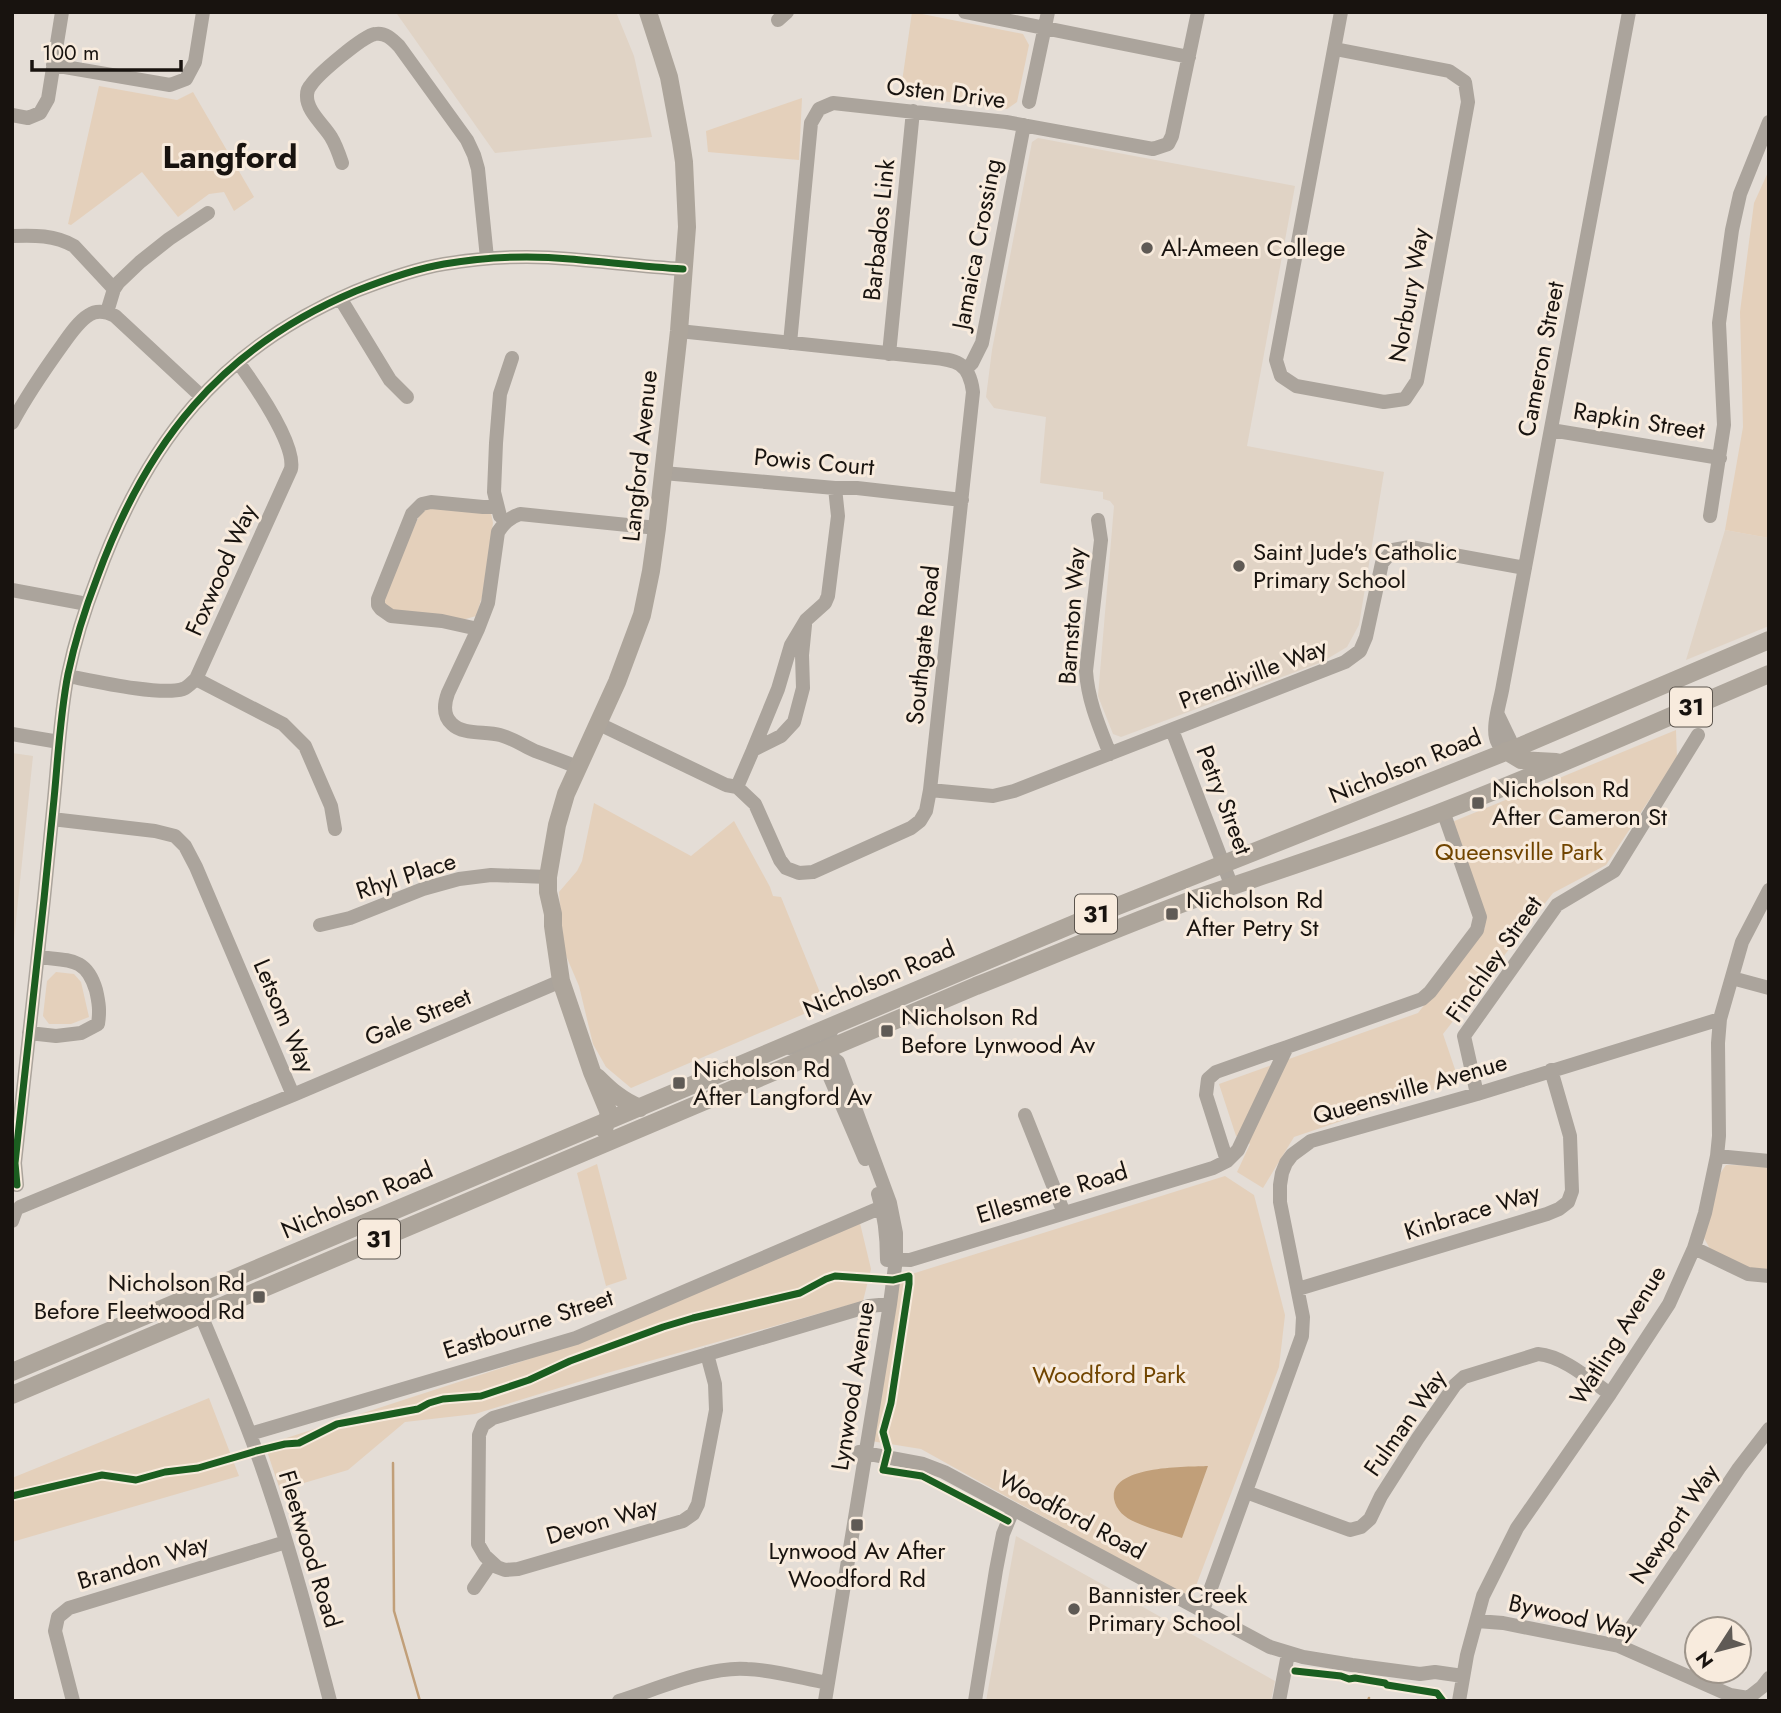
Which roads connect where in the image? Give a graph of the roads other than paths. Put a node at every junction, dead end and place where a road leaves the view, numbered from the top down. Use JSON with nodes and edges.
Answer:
{"nodes":[{"id":1,"x":62,"y":12,"type":"edge"},
{"id":2,"x":203,"y":12,"type":"edge"},
{"id":3,"x":648,"y":12,"type":"edge"},
{"id":4,"x":965,"y":12,"type":"edge"},
{"id":5,"x":1048,"y":12,"type":"edge"},
{"id":6,"x":1198,"y":12,"type":"edge"},
{"id":7,"x":1341,"y":12,"type":"edge"},
{"id":8,"x":1629,"y":12,"type":"edge"},
{"id":9,"x":1045,"y":27,"type":"junction"},
{"id":10,"x":1335,"y":49,"type":"junction"},
{"id":11,"x":1189,"y":57,"type":"junction"},
{"id":12,"x":54,"y":65,"type":"junction"},
{"id":13,"x":1029,"y":102,"type":"dead end"},
{"id":14,"x":913,"y":111,"type":"junction"},
{"id":15,"x":12,"y":115,"type":"edge"},
{"id":16,"x":1769,"y":122,"type":"edge"},
{"id":17,"x":1024,"y":125,"type":"junction"},
{"id":18,"x":342,"y":163,"type":"dead end"},
{"id":19,"x":208,"y":213,"type":"dead end"},
{"id":20,"x":12,"y":236,"type":"edge"},
{"id":21,"x":487,"y":258,"type":"junction"},
{"id":22,"x":683,"y":269,"type":"junction"},
{"id":23,"x":114,"y":289,"type":"junction"},
{"id":24,"x":340,"y":298,"type":"junction"},
{"id":25,"x":107,"y":312,"type":"junction"},
{"id":26,"x":679,"y":331,"type":"junction"},
{"id":27,"x":790,"y":343,"type":"junction"},
{"id":28,"x":889,"y":354,"type":"junction"},
{"id":29,"x":512,"y":358,"type":"dead end"},
{"id":30,"x":238,"y":362,"type":"junction"},
{"id":31,"x":967,"y":368,"type":"junction"},
{"id":32,"x":201,"y":396,"type":"junction"},
{"id":33,"x":407,"y":397,"type":"dead end"},
{"id":34,"x":12,"y":423,"type":"edge"},
{"id":35,"x":1551,"y":430,"type":"junction"},
{"id":36,"x":1720,"y":458,"type":"junction"},
{"id":37,"x":663,"y":472,"type":"junction"},
{"id":38,"x":835,"y":488,"type":"junction"},
{"id":39,"x":962,"y":500,"type":"junction"},
{"id":40,"x":497,"y":507,"type":"junction"},
{"id":41,"x":1710,"y":516,"type":"dead end"},
{"id":42,"x":1098,"y":520,"type":"dead end"},
{"id":43,"x":504,"y":523,"type":"junction"},
{"id":44,"x":657,"y":528,"type":"junction"},
{"id":45,"x":1525,"y":568,"type":"junction"},
{"id":46,"x":12,"y":590,"type":"edge"},
{"id":47,"x":87,"y":604,"type":"junction"},
{"id":48,"x":806,"y":620,"type":"junction"},
{"id":49,"x":478,"y":629,"type":"junction"},
{"id":50,"x":1769,"y":640,"type":"edge"},
{"id":51,"x":1769,"y":674,"type":"edge"},
{"id":52,"x":68,"y":676,"type":"junction"},
{"id":53,"x":196,"y":679,"type":"junction"},
{"id":54,"x":597,"y":723,"type":"junction"},
{"id":55,"x":1172,"y":730,"type":"junction"},
{"id":56,"x":12,"y":734,"type":"edge"},
{"id":57,"x":1698,"y":735,"type":"dead end"},
{"id":58,"x":59,"y":742,"type":"junction"},
{"id":59,"x":753,"y":750,"type":"junction"},
{"id":60,"x":1506,"y":751,"type":"junction"},
{"id":61,"x":1110,"y":754,"type":"junction"},
{"id":62,"x":1563,"y":762,"type":"junction"},
{"id":63,"x":577,"y":766,"type":"junction"},
{"id":64,"x":737,"y":787,"type":"junction"},
{"id":65,"x":930,"y":790,"type":"junction"},
{"id":66,"x":1495,"y":790,"type":"junction"},
{"id":67,"x":1443,"y":811,"type":"junction"},
{"id":68,"x":52,"y":819,"type":"junction"},
{"id":69,"x":335,"y":829,"type":"dead end"},
{"id":70,"x":1224,"y":863,"type":"junction"},
{"id":71,"x":548,"y":885,"type":"junction"},
{"id":72,"x":1232,"y":887,"type":"junction"},
{"id":73,"x":1769,"y":890,"type":"edge"},
{"id":74,"x":320,"y":925,"type":"dead end"},
{"id":75,"x":38,"y":957,"type":"junction"},
{"id":76,"x":1732,"y":978,"type":"junction"},
{"id":77,"x":557,"y":983,"type":"junction"},
{"id":78,"x":1769,"y":988,"type":"edge"},
{"id":79,"x":1720,"y":1019,"type":"junction"},
{"id":80,"x":833,"y":1026,"type":"junction"},
{"id":81,"x":29,"y":1033,"type":"junction"},
{"id":82,"x":1287,"y":1047,"type":"junction"},
{"id":83,"x":777,"y":1049,"type":"junction"},
{"id":84,"x":824,"y":1051,"type":"junction"},
{"id":85,"x":1551,"y":1070,"type":"junction"},
{"id":86,"x":592,"y":1072,"type":"junction"},
{"id":87,"x":1477,"y":1094,"type":"junction"},
{"id":88,"x":293,"y":1095,"type":"junction"},
{"id":89,"x":640,"y":1108,"type":"junction"},
{"id":90,"x":1025,"y":1115,"type":"dead end"},
{"id":91,"x":607,"y":1122,"type":"junction"},
{"id":92,"x":638,"y":1130,"type":"junction"},
{"id":93,"x":595,"y":1148,"type":"junction"},
{"id":94,"x":1717,"y":1156,"type":"junction"},
{"id":95,"x":1227,"y":1161,"type":"junction"},
{"id":96,"x":1769,"y":1161,"type":"edge"},
{"id":97,"x":13,"y":1166,"type":"edge"},
{"id":98,"x":17,"y":1187,"type":"edge"},
{"id":99,"x":55,"y":1194,"type":"junction"},
{"id":100,"x":886,"y":1205,"type":"junction"},
{"id":101,"x":15,"y":1212,"type":"edge"},
{"id":102,"x":1064,"y":1213,"type":"junction"},
{"id":103,"x":1695,"y":1248,"type":"junction"},
{"id":104,"x":891,"y":1259,"type":"junction"},
{"id":105,"x":1769,"y":1276,"type":"edge"},
{"id":106,"x":1298,"y":1289,"type":"junction"},
{"id":107,"x":193,"y":1296,"type":"junction"},
{"id":108,"x":886,"y":1304,"type":"junction"},
{"id":109,"x":200,"y":1315,"type":"junction"},
{"id":110,"x":707,"y":1353,"type":"junction"},
{"id":111,"x":12,"y":1372,"type":"edge"},
{"id":112,"x":13,"y":1394,"type":"edge"},
{"id":113,"x":1610,"y":1394,"type":"junction"},
{"id":114,"x":1769,"y":1429,"type":"edge"},
{"id":115,"x":250,"y":1434,"type":"junction"},
{"id":116,"x":861,"y":1453,"type":"junction"},
{"id":117,"x":1246,"y":1492,"type":"junction"},
{"id":118,"x":1013,"y":1510,"type":"junction"},
{"id":119,"x":286,"y":1542,"type":"junction"},
{"id":120,"x":491,"y":1563,"type":"junction"},
{"id":121,"x":474,"y":1588,"type":"dead end"},
{"id":122,"x":1203,"y":1610,"type":"junction"},
{"id":123,"x":1477,"y":1621,"type":"junction"},
{"id":124,"x":1619,"y":1646,"type":"junction"},
{"id":125,"x":1288,"y":1654,"type":"junction"},
{"id":126,"x":1769,"y":1678,"type":"edge"},
{"id":127,"x":824,"y":1682,"type":"junction"},
{"id":128,"x":1461,"y":1688,"type":"edge"},
{"id":129,"x":649,"y":1696,"type":"edge"},
{"id":130,"x":73,"y":1701,"type":"edge"},
{"id":131,"x":330,"y":1701,"type":"edge"},
{"id":132,"x":619,"y":1701,"type":"edge"},
{"id":133,"x":816,"y":1701,"type":"edge"},
{"id":134,"x":825,"y":1701,"type":"edge"},
{"id":135,"x":975,"y":1701,"type":"edge"},
{"id":136,"x":1279,"y":1701,"type":"edge"}],
"edges":[{"from":1,"to":12,"type":"street"},
{"from":2,"to":12,"type":"street"},
{"from":3,"to":22,"type":"main road","name":"Langford Avenue"},
{"from":4,"to":9,"type":"street"},
{"from":5,"to":9,"type":"street"},
{"from":6,"to":11,"type":"street","name":"Osten Drive"},
{"from":7,"to":10,"type":"street","name":"Norbury Way"},
{"from":8,"to":35,"type":"street","name":"Cameron Street"},
{"from":9,"to":11,"type":"street"},
{"from":9,"to":13,"type":"street"},
{"from":10,"to":10,"type":"street","name":"Norbury Way"},
{"from":11,"to":17,"type":"street","name":"Osten Drive"},
{"from":12,"to":15,"type":"street"},
{"from":14,"to":17,"type":"street","name":"Osten Drive"},
{"from":14,"to":27,"type":"street","name":"Osten Drive"},
{"from":14,"to":28,"type":"street","name":"Barbados Link"},
{"from":16,"to":36,"type":"street"},
{"from":17,"to":31,"type":"street","name":"Jamaica Crossing"},
{"from":18,"to":21,"type":"street"},
{"from":19,"to":23,"type":"street"},
{"from":20,"to":23,"type":"street"},
{"from":21,"to":22,"type":"street"},
{"from":21,"to":24,"type":"street"},
{"from":22,"to":26,"type":"main road","name":"Langford Avenue"},
{"from":23,"to":25,"type":"street"},
{"from":24,"to":30,"type":"street"},
{"from":24,"to":33,"type":"street"},
{"from":25,"to":32,"type":"street"},
{"from":25,"to":34,"type":"street"},
{"from":26,"to":27,"type":"street"},
{"from":26,"to":37,"type":"main road","name":"Langford Avenue"},
{"from":27,"to":28,"type":"street"},
{"from":28,"to":31,"type":"street"},
{"from":29,"to":40,"type":"street"},
{"from":30,"to":32,"type":"street"},
{"from":30,"to":53,"type":"street","name":"Foxwood Way"},
{"from":31,"to":39,"type":"street","name":"Southgate Road"},
{"from":32,"to":47,"type":"street"},
{"from":35,"to":36,"type":"street","name":"Rapkin Street"},
{"from":35,"to":45,"type":"street","name":"Cameron Street"},
{"from":36,"to":41,"type":"street"},
{"from":37,"to":38,"type":"street","name":"Powis Court"},
{"from":37,"to":44,"type":"main road","name":"Langford Avenue"},
{"from":38,"to":39,"type":"street","name":"Powis Court"},
{"from":38,"to":48,"type":"street"},
{"from":39,"to":65,"type":"street","name":"Southgate Road"},
{"from":40,"to":43,"type":"street"},
{"from":40,"to":49,"type":"street"},
{"from":42,"to":61,"type":"street","name":"Barnston Way"},
{"from":43,"to":44,"type":"street"},
{"from":43,"to":49,"type":"street"},
{"from":44,"to":54,"type":"main road","name":"Langford Avenue"},
{"from":45,"to":55,"type":"street","name":"Prendiville Way"},
{"from":45,"to":60,"type":"street","name":"Cameron Street"},
{"from":46,"to":47,"type":"street"},
{"from":47,"to":52,"type":"street"},
{"from":48,"to":59,"type":"street"},
{"from":48,"to":59,"type":"street"},
{"from":49,"to":63,"type":"street"},
{"from":50,"to":60,"type":"main road","name":"Nicholson Road","number":"31"},
{"from":51,"to":62,"type":"main road","name":"Nicholson Road","number":"31"},
{"from":52,"to":53,"type":"street"},
{"from":52,"to":58,"type":"street"},
{"from":53,"to":69,"type":"street"},
{"from":54,"to":63,"type":"main road","name":"Langford Avenue"},
{"from":54,"to":64,"type":"street","name":"Southgate Road"},
{"from":55,"to":61,"type":"street","name":"Prendiville Way"},
{"from":55,"to":70,"type":"street","name":"Petry Street"},
{"from":56,"to":58,"type":"street"},
{"from":57,"to":87,"type":"street","name":"Finchley Street"},
{"from":58,"to":68,"type":"street"},
{"from":59,"to":64,"type":"street"},
{"from":60,"to":62,"type":"main road"},
{"from":60,"to":66,"type":"main road"},
{"from":60,"to":70,"type":"main road","name":"Nicholson Road","number":"31"},
{"from":61,"to":65,"type":"street","name":"Prendiville Way"},
{"from":62,"to":66,"type":"main road","name":"Nicholson Road","number":"31"},
{"from":63,"to":71,"type":"main road","name":"Langford Avenue"},
{"from":64,"to":65,"type":"street","name":"Southgate Road"},
{"from":66,"to":67,"type":"main road","name":"Nicholson Road","number":"31"},
{"from":67,"to":72,"type":"main road","name":"Nicholson Road","number":"31"},
{"from":67,"to":82,"type":"street"},
{"from":68,"to":75,"type":"street"},
{"from":68,"to":88,"type":"street","name":"Letsom Way"},
{"from":70,"to":72,"type":"street","name":"Petry Street"},
{"from":70,"to":80,"type":"main road","name":"Nicholson Road","number":"31"},
{"from":71,"to":74,"type":"street","name":"Rhyl Place"},
{"from":71,"to":77,"type":"main road","name":"Langford Avenue"},
{"from":72,"to":84,"type":"main road","name":"Nicholson Road","number":"31"},
{"from":73,"to":76,"type":"street","name":"Watling Avenue"},
{"from":75,"to":81,"type":"street"},
{"from":75,"to":81,"type":"street"},
{"from":76,"to":78,"type":"street"},
{"from":76,"to":79,"type":"street","name":"Watling Avenue"},
{"from":77,"to":86,"type":"main road","name":"Langford Avenue"},
{"from":77,"to":88,"type":"street","name":"Gale Street"},
{"from":77,"to":91,"type":"main road","name":"Langford Avenue"},
{"from":79,"to":85,"type":"street","name":"Queensville Avenue"},
{"from":79,"to":94,"type":"street","name":"Watling Avenue"},
{"from":80,"to":83,"type":"main road","name":"Nicholson Road","number":"31"},
{"from":80,"to":84,"type":"street"},
{"from":81,"to":97,"type":"street"},
{"from":82,"to":95,"type":"street"},
{"from":82,"to":95,"type":"street"},
{"from":83,"to":84,"type":"street"},
{"from":83,"to":89,"type":"main road","name":"Nicholson Road","number":"31"},
{"from":84,"to":92,"type":"main road","name":"Nicholson Road","number":"31"},
{"from":84,"to":100,"type":"street","name":"Lynwood Avenue"},
{"from":85,"to":87,"type":"street","name":"Queensville Avenue"},
{"from":85,"to":106,"type":"street","name":"Kinbrace Way"},
{"from":86,"to":89,"type":"main road"},
{"from":86,"to":91,"type":"main road","name":"Langford Avenue"},
{"from":87,"to":106,"type":"street","name":"Queensville Avenue"},
{"from":88,"to":99,"type":"street","name":"Letsom Way"},
{"from":89,"to":91,"type":"main road","name":"Nicholson Road","number":"31"},
{"from":90,"to":102,"type":"street"},
{"from":91,"to":92,"type":"main road"},
{"from":91,"to":93,"type":"main road"},
{"from":91,"to":107,"type":"main road","name":"Nicholson Road","number":"31"},
{"from":92,"to":93,"type":"main road","name":"Nicholson Road","number":"31"},
{"from":93,"to":109,"type":"main road","name":"Nicholson Road","number":"31"},
{"from":94,"to":96,"type":"street"},
{"from":94,"to":103,"type":"street","name":"Watling Avenue"},
{"from":95,"to":102,"type":"street","name":"Ellesmere Road"},
{"from":97,"to":98,"type":"street"},
{"from":98,"to":99,"type":"street","name":"Letsom Way"},
{"from":98,"to":101,"type":"street"},
{"from":99,"to":101,"type":"street","name":"Letsom Way"},
{"from":100,"to":104,"type":"street","name":"Lynwood Avenue"},
{"from":100,"to":115,"type":"street","name":"Eastbourne Street"},
{"from":102,"to":104,"type":"street","name":"Ellesmere Road"},
{"from":103,"to":105,"type":"street"},
{"from":103,"to":113,"type":"street","name":"Watling Avenue"},
{"from":104,"to":108,"type":"street","name":"Lynwood Avenue"},
{"from":106,"to":117,"type":"street","name":"Queensville Avenue"},
{"from":107,"to":109,"type":"street","name":"Fleetwood Road"},
{"from":107,"to":111,"type":"main road","name":"Nicholson Road","number":"31"},
{"from":108,"to":110,"type":"street"},
{"from":108,"to":116,"type":"street","name":"Lynwood Avenue"},
{"from":109,"to":112,"type":"main road","name":"Nicholson Road","number":"31"},
{"from":109,"to":115,"type":"street","name":"Fleetwood Road"},
{"from":110,"to":120,"type":"street","name":"Devon Way"},
{"from":110,"to":120,"type":"street"},
{"from":113,"to":117,"type":"street","name":"Fulman Way"},
{"from":113,"to":123,"type":"street","name":"Watling Avenue"},
{"from":114,"to":124,"type":"street","name":"Newport Way"},
{"from":115,"to":119,"type":"street","name":"Fleetwood Road"},
{"from":116,"to":118,"type":"street","name":"Woodford Road"},
{"from":116,"to":127,"type":"street","name":"Lynwood Avenue"},
{"from":117,"to":122,"type":"street","name":"Queensville Avenue"},
{"from":118,"to":122,"type":"street","name":"Woodford Road"},
{"from":118,"to":135,"type":"street"},
{"from":119,"to":130,"type":"street","name":"Brandon Way"},
{"from":119,"to":131,"type":"street","name":"Fleetwood Road"},
{"from":120,"to":121,"type":"street"},
{"from":122,"to":125,"type":"street","name":"Woodford Road"},
{"from":123,"to":124,"type":"street","name":"Bywood Way"},
{"from":123,"to":128,"type":"street","name":"Watling Avenue"},
{"from":124,"to":126,"type":"street","name":"Bywood Way"},
{"from":125,"to":128,"type":"street","name":"Woodford Road"},
{"from":125,"to":136,"type":"street"},
{"from":127,"to":129,"type":"street"},
{"from":127,"to":133,"type":"street","name":"Lynwood Avenue"},
{"from":127,"to":134,"type":"street","name":"Lynwood Avenue"},
{"from":129,"to":132,"type":"street"}]}
